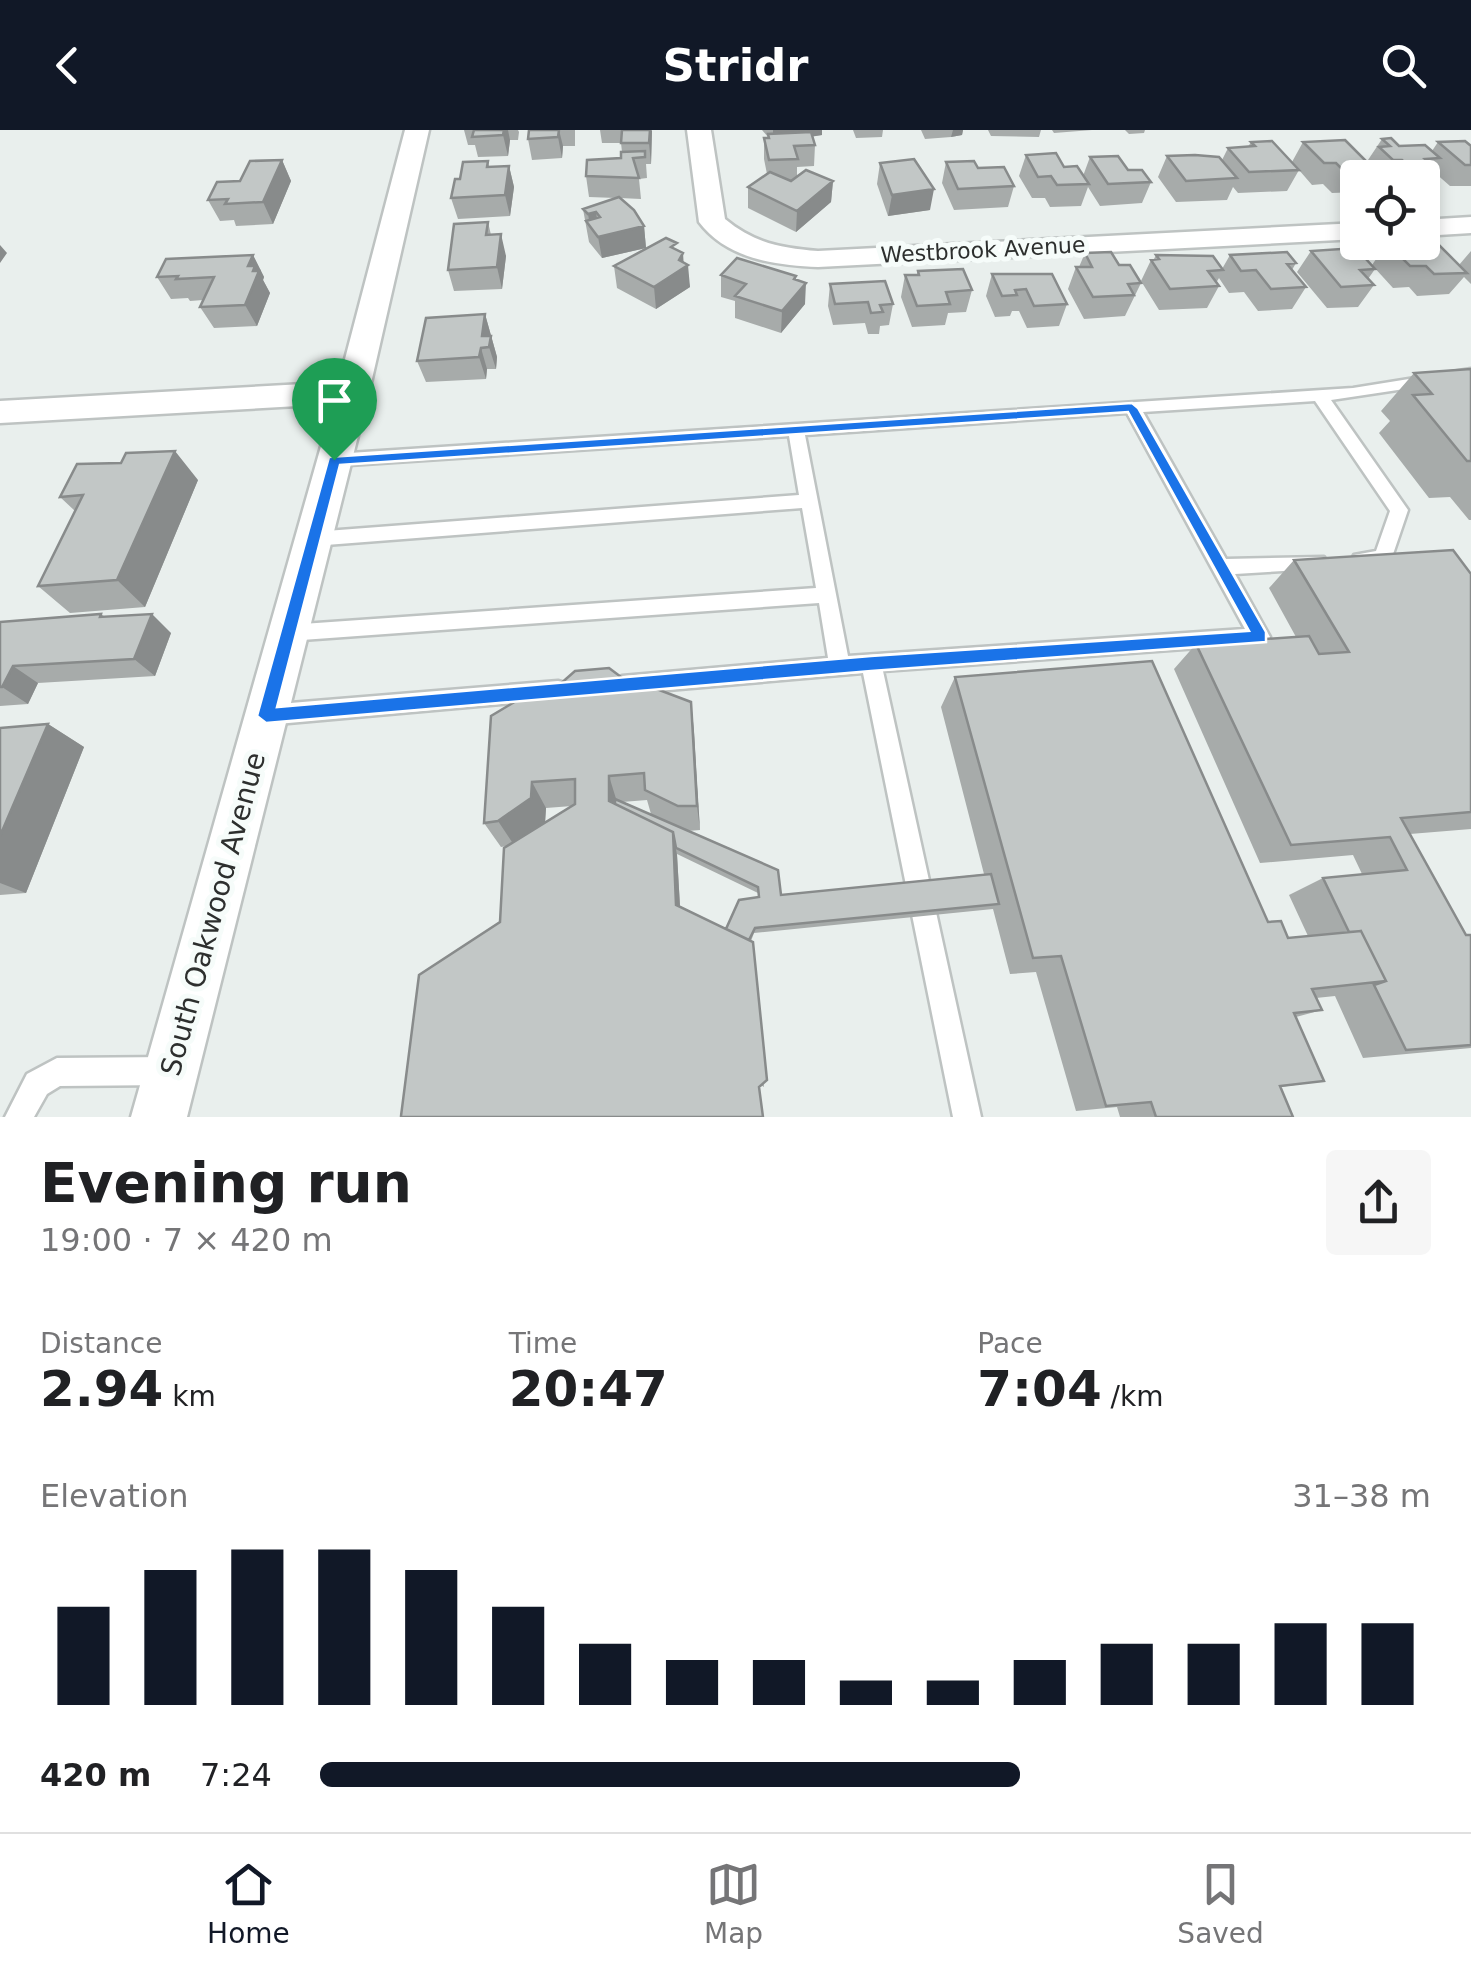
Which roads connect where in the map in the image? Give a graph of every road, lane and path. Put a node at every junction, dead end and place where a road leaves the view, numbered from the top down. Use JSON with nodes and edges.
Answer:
{"nodes":[{"id":1,"x":417,"y":130,"type":"edge"},
{"id":2,"x":699,"y":130,"type":"edge"},
{"id":3,"x":1471,"y":226,"type":"edge"},
{"id":4,"x":1440,"y":227,"type":"edge"},
{"id":5,"x":1340,"y":232,"type":"edge"},
{"id":6,"x":1471,"y":374,"type":"edge"},
{"id":7,"x":352,"y":392,"type":"junction"},
{"id":8,"x":1319,"y":395,"type":"junction"},
{"id":9,"x":1132,"y":408,"type":"junction"},
{"id":10,"x":0,"y":412,"type":"edge"},
{"id":11,"x":796,"y":430,"type":"junction"},
{"id":12,"x":334,"y":460,"type":"junction"},
{"id":13,"x":809,"y":501,"type":"junction"},
{"id":14,"x":313,"y":539,"type":"junction"},
{"id":15,"x":1222,"y":567,"type":"junction"},
{"id":16,"x":826,"y":595,"type":"junction"},
{"id":17,"x":288,"y":633,"type":"junction"},
{"id":18,"x":871,"y":664,"type":"junction"},
{"id":19,"x":840,"y":666,"type":"junction"},
{"id":20,"x":266,"y":716,"type":"junction"},
{"id":21,"x":165,"y":1094,"type":"edge"},
{"id":22,"x":19,"y":1117,"type":"edge"},
{"id":23,"x":967,"y":1117,"type":"edge"}],
"edges":[{"from":1,"to":7,"type":"street","name":"South Oakwood Avenue"},
{"from":2,"to":5,"type":"street","name":"Westbrook Avenue"},
{"from":3,"to":4,"type":"street"},
{"from":6,"to":8,"type":"lane"},
{"from":7,"to":10,"type":"street"},
{"from":7,"to":12,"type":"street","name":"South Oakwood Avenue"},
{"from":8,"to":9,"type":"lane"},
{"from":8,"to":15,"type":"lane"},
{"from":9,"to":11,"type":"lane"},
{"from":9,"to":15,"type":"lane"},
{"from":11,"to":12,"type":"lane"},
{"from":11,"to":13,"type":"lane"},
{"from":12,"to":14,"type":"street","name":"South Oakwood Avenue"},
{"from":13,"to":14,"type":"lane"},
{"from":13,"to":16,"type":"lane"},
{"from":14,"to":17,"type":"street","name":"South Oakwood Avenue"},
{"from":15,"to":18,"type":"lane"},
{"from":16,"to":17,"type":"lane"},
{"from":16,"to":19,"type":"lane"},
{"from":17,"to":20,"type":"street","name":"South Oakwood Avenue"},
{"from":18,"to":19,"type":"lane"},
{"from":18,"to":23,"type":"lane"},
{"from":19,"to":20,"type":"lane"},
{"from":20,"to":21,"type":"street","name":"South Oakwood Avenue"},
{"from":21,"to":22,"type":"lane"}]}
